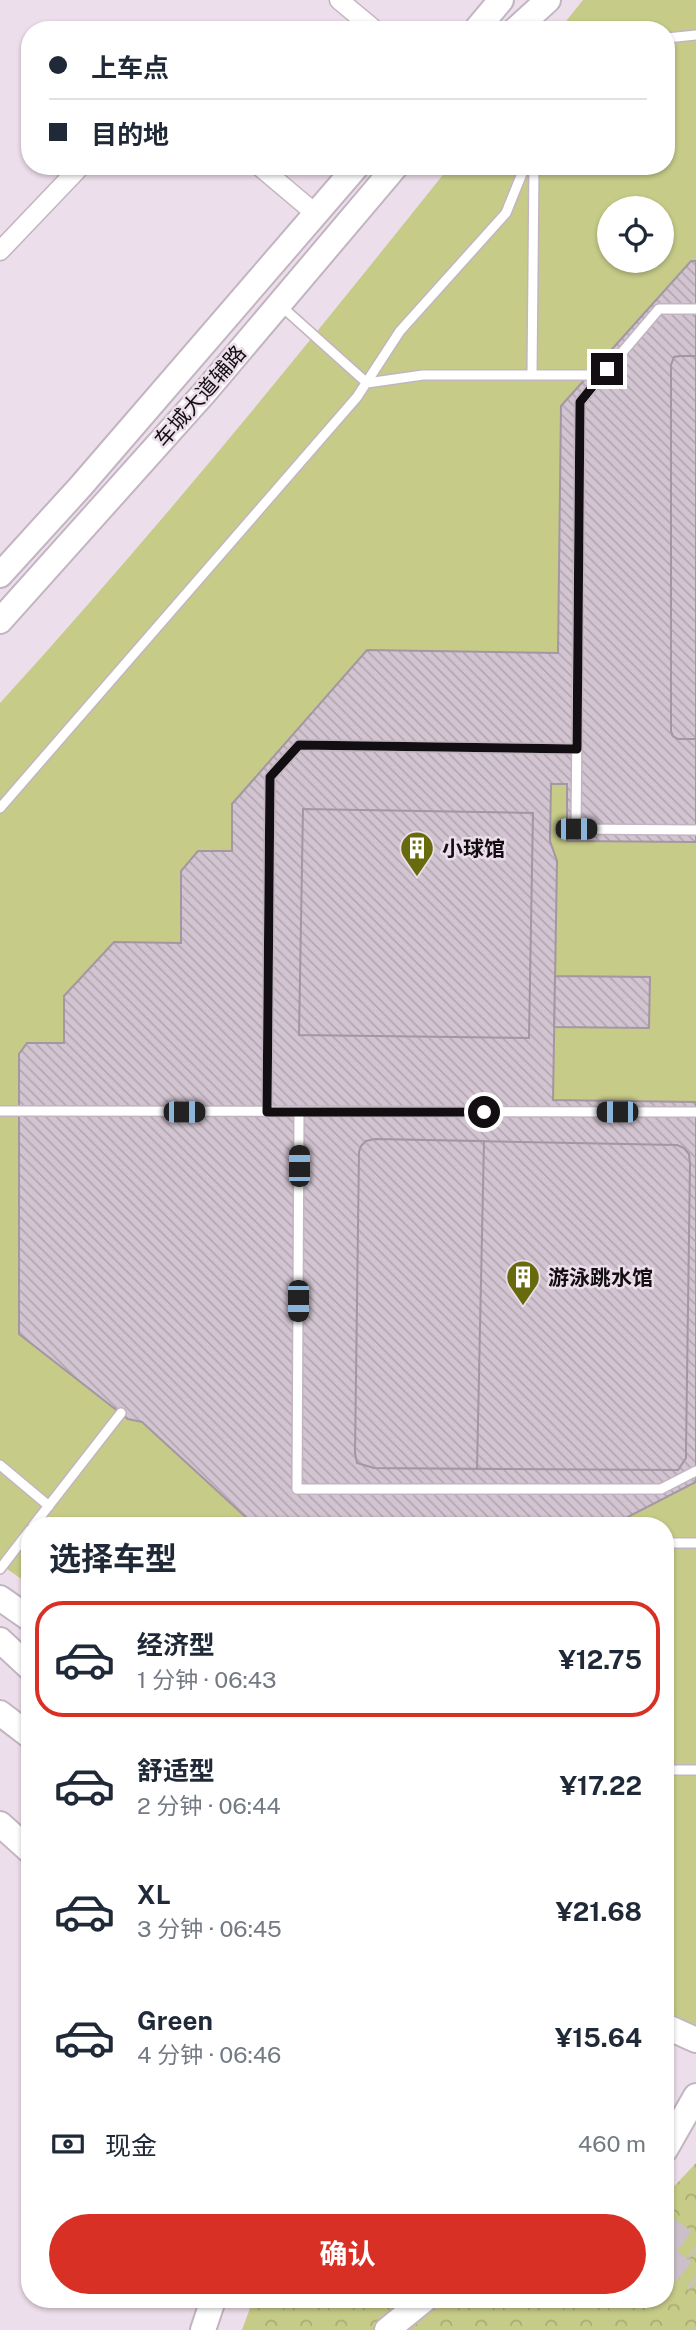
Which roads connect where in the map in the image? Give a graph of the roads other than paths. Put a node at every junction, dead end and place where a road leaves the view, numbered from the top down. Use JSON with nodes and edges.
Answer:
{"nodes":[{"id":1,"x":339,"y":0,"type":"edge"},
{"id":2,"x":540,"y":0,"type":"edge"},
{"id":3,"x":548,"y":0,"type":"edge"},
{"id":4,"x":364,"y":21,"type":"edge"},
{"id":5,"x":522,"y":21,"type":"edge"},
{"id":6,"x":524,"y":21,"type":"edge"},
{"id":7,"x":696,"y":34,"type":"edge"},
{"id":8,"x":675,"y":37,"type":"edge"},
{"id":9,"x":72,"y":175,"type":"edge"},
{"id":10,"x":270,"y":175,"type":"edge"},
{"id":11,"x":349,"y":175,"type":"edge"},
{"id":12,"x":388,"y":175,"type":"edge"},
{"id":13,"x":521,"y":175,"type":"edge"},
{"id":14,"x":534,"y":175,"type":"edge"},
{"id":15,"x":316,"y":214,"type":"junction"},
{"id":16,"x":3,"y":243,"type":"edge"},
{"id":17,"x":279,"y":304,"type":"junction"},
{"id":18,"x":696,"y":309,"type":"edge"},
{"id":19,"x":532,"y":375,"type":"junction"},
{"id":20,"x":588,"y":375,"type":"dead end"},
{"id":21,"x":367,"y":383,"type":"junction"},
{"id":22,"x":0,"y":575,"type":"edge"},
{"id":23,"x":0,"y":621,"type":"edge"},
{"id":24,"x":577,"y":749,"type":"junction"},
{"id":25,"x":0,"y":808,"type":"edge"},
{"id":26,"x":696,"y":830,"type":"edge"},
{"id":27,"x":0,"y":1111,"type":"edge"},
{"id":28,"x":267,"y":1112,"type":"junction"},
{"id":29,"x":299,"y":1112,"type":"junction"},
{"id":30,"x":696,"y":1112,"type":"edge"},
{"id":31,"x":121,"y":1413,"type":"dead end"},
{"id":32,"x":0,"y":1465,"type":"edge"},
{"id":33,"x":696,"y":1471,"type":"edge"},
{"id":34,"x":49,"y":1506,"type":"junction"},
{"id":35,"x":40,"y":1517,"type":"edge"},
{"id":36,"x":674,"y":1542,"type":"edge"},
{"id":37,"x":696,"y":1543,"type":"edge"},
{"id":38,"x":21,"y":1544,"type":"edge"},
{"id":39,"x":0,"y":1569,"type":"edge"},
{"id":40,"x":0,"y":1598,"type":"edge"},
{"id":41,"x":21,"y":1613,"type":"edge"},
{"id":42,"x":0,"y":1640,"type":"edge"},
{"id":43,"x":21,"y":1660,"type":"edge"},
{"id":44,"x":0,"y":1713,"type":"edge"},
{"id":45,"x":21,"y":1729,"type":"edge"},
{"id":46,"x":674,"y":1770,"type":"edge"},
{"id":47,"x":696,"y":1770,"type":"edge"},
{"id":48,"x":0,"y":1824,"type":"edge"},
{"id":49,"x":21,"y":1843,"type":"edge"},
{"id":50,"x":674,"y":2030,"type":"edge"},
{"id":51,"x":696,"y":2039,"type":"edge"},
{"id":52,"x":696,"y":2096,"type":"edge"},
{"id":53,"x":696,"y":2130,"type":"edge"},
{"id":54,"x":674,"y":2136,"type":"edge"},
{"id":55,"x":674,"y":2146,"type":"edge"},
{"id":56,"x":210,"y":2308,"type":"edge"},
{"id":57,"x":414,"y":2308,"type":"edge"},
{"id":58,"x":203,"y":2330,"type":"edge"},
{"id":59,"x":387,"y":2330,"type":"edge"}],
"edges":[{"from":1,"to":4,"type":"street"},
{"from":2,"to":5,"type":"main road"},
{"from":3,"to":6,"type":"main road"},
{"from":7,"to":8,"type":"lane"},
{"from":9,"to":16,"type":"street"},
{"from":10,"to":15,"type":"street"},
{"from":11,"to":15,"type":"main road","name":"车城大道辅路"},
{"from":12,"to":17,"type":"main road","name":"车城大道辅路"},
{"from":13,"to":21,"type":"lane"},
{"from":14,"to":19,"type":"lane"},
{"from":15,"to":22,"type":"main road","name":"车城大道辅路"},
{"from":17,"to":21,"type":"lane"},
{"from":17,"to":23,"type":"main road","name":"车城大道辅路"},
{"from":18,"to":24,"type":"lane"},
{"from":19,"to":20,"type":"lane"},
{"from":19,"to":21,"type":"lane"},
{"from":21,"to":25,"type":"lane"},
{"from":24,"to":26,"type":"lane"},
{"from":24,"to":28,"type":"lane"},
{"from":27,"to":28,"type":"lane"},
{"from":28,"to":29,"type":"lane"},
{"from":29,"to":30,"type":"lane"},
{"from":29,"to":33,"type":"lane"},
{"from":31,"to":34,"type":"lane"},
{"from":32,"to":34,"type":"lane"},
{"from":34,"to":35,"type":"lane"},
{"from":36,"to":37,"type":"lane"},
{"from":38,"to":39,"type":"lane"},
{"from":40,"to":41,"type":"main road"},
{"from":42,"to":43,"type":"main road"},
{"from":44,"to":45,"type":"main road"},
{"from":46,"to":47,"type":"lane"},
{"from":48,"to":49,"type":"main road"},
{"from":50,"to":51,"type":"main road"},
{"from":52,"to":54,"type":"main road"},
{"from":53,"to":55,"type":"main road"},
{"from":56,"to":58,"type":"main road"},
{"from":57,"to":59,"type":"main road"}]}
